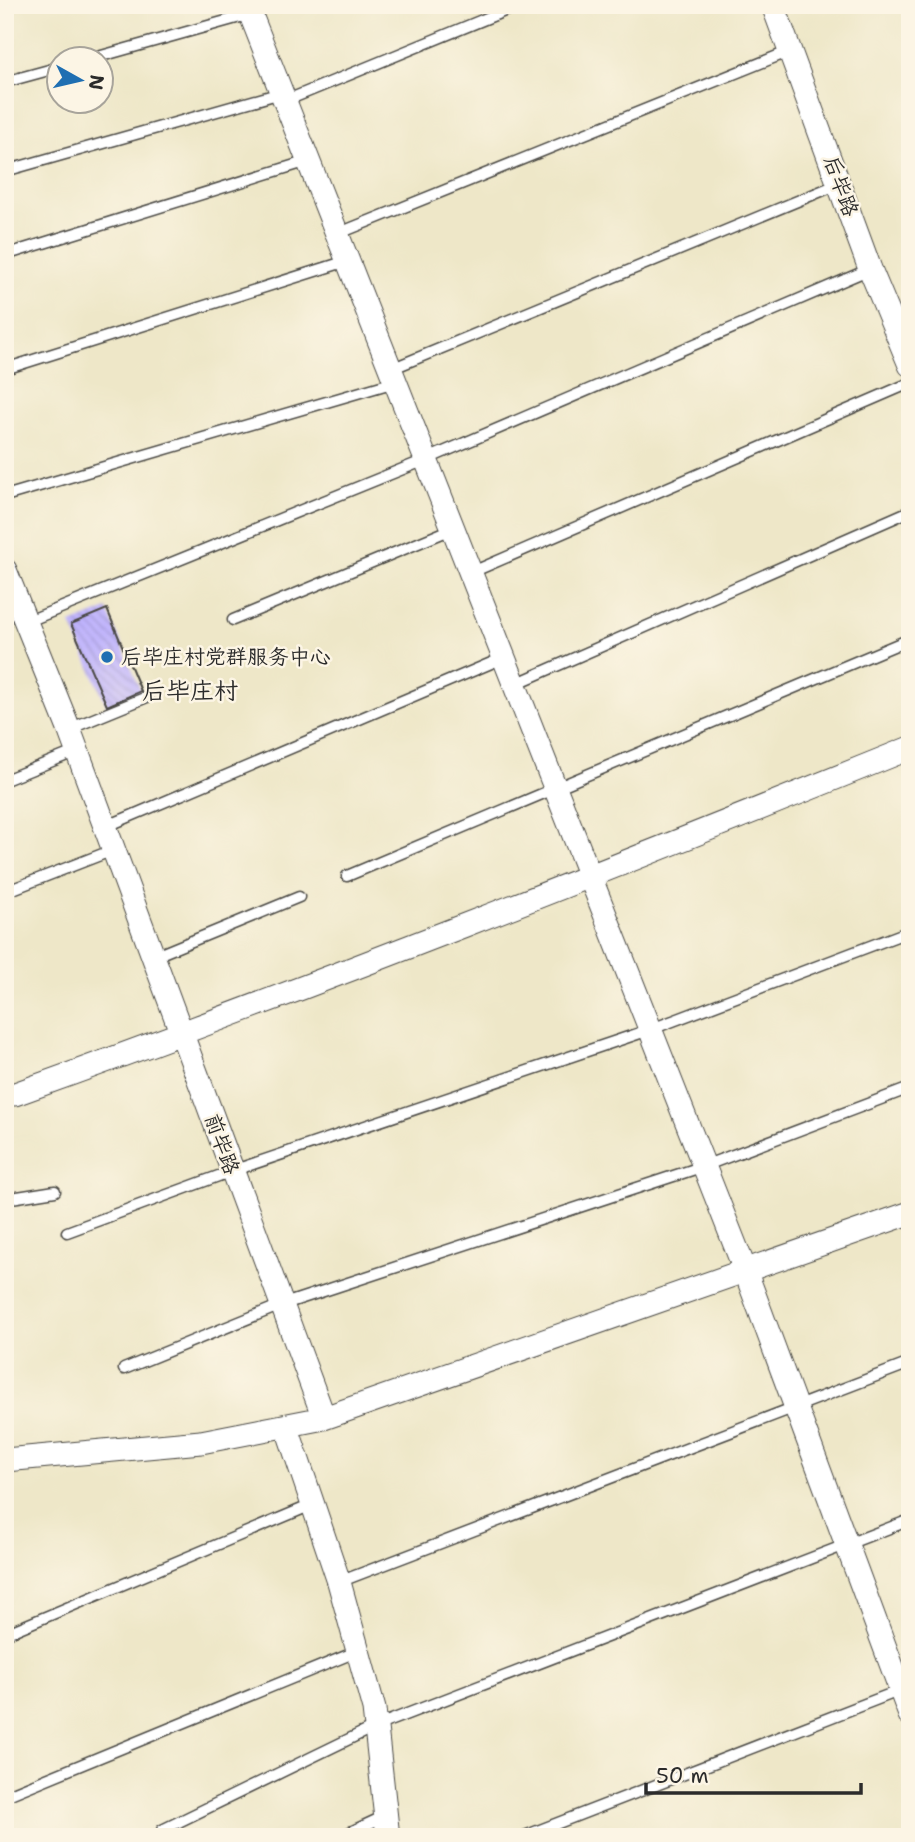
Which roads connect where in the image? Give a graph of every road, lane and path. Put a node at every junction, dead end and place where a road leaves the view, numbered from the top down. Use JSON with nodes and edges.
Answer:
{"nodes":[{"id":1,"x":519,"y":5,"type":"edge"},
{"id":2,"x":773,"y":5,"type":"edge"},
{"id":3,"x":249,"y":10,"type":"edge"},
{"id":4,"x":116,"y":51,"type":"edge"},
{"id":5,"x":790,"y":51,"type":"junction"},
{"id":6,"x":46,"y":71,"type":"edge"},
{"id":7,"x":5,"y":82,"type":"edge"},
{"id":8,"x":283,"y":97,"type":"junction"},
{"id":9,"x":308,"y":162,"type":"junction"},
{"id":10,"x":5,"y":171,"type":"edge"},
{"id":11,"x":841,"y":183,"type":"junction"},
{"id":12,"x":337,"y":233,"type":"junction"},
{"id":13,"x":5,"y":255,"type":"edge"},
{"id":14,"x":347,"y":261,"type":"junction"},
{"id":15,"x":870,"y":269,"type":"junction"},
{"id":16,"x":910,"y":366,"type":"edge"},
{"id":17,"x":5,"y":369,"type":"edge"},
{"id":18,"x":392,"y":376,"type":"junction"},
{"id":19,"x":910,"y":383,"type":"edge"},
{"id":20,"x":425,"y":460,"type":"junction"},
{"id":21,"x":5,"y":496,"type":"edge"},
{"id":22,"x":910,"y":511,"type":"edge"},
{"id":23,"x":452,"y":529,"type":"junction"},
{"id":24,"x":5,"y":570,"type":"edge"},
{"id":25,"x":470,"y":573,"type":"junction"},
{"id":26,"x":10,"y":598,"type":"edge"},
{"id":27,"x":233,"y":620,"type":"dead end"},
{"id":28,"x":26,"y":622,"type":"junction"},
{"id":29,"x":910,"y":639,"type":"edge"},
{"id":30,"x":503,"y":658,"type":"junction"},
{"id":31,"x":513,"y":685,"type":"junction"},
{"id":32,"x":147,"y":697,"type":"dead end"},
{"id":33,"x":69,"y":729,"type":"junction"},
{"id":34,"x":910,"y":748,"type":"edge"},
{"id":35,"x":77,"y":751,"type":"junction"},
{"id":36,"x":5,"y":780,"type":"edge"},
{"id":37,"x":554,"y":789,"type":"junction"},
{"id":38,"x":105,"y":827,"type":"junction"},
{"id":39,"x":113,"y":850,"type":"junction"},
{"id":40,"x":347,"y":877,"type":"dead end"},
{"id":41,"x":589,"y":878,"type":"junction"},
{"id":42,"x":5,"y":892,"type":"edge"},
{"id":43,"x":299,"y":897,"type":"dead end"},
{"id":44,"x":910,"y":931,"type":"edge"},
{"id":45,"x":153,"y":957,"type":"junction"},
{"id":46,"x":649,"y":1030,"type":"junction"},
{"id":47,"x":182,"y":1034,"type":"junction"},
{"id":48,"x":910,"y":1088,"type":"edge"},
{"id":49,"x":15,"y":1094,"type":"dead end"},
{"id":50,"x":704,"y":1167,"type":"junction"},
{"id":51,"x":232,"y":1171,"type":"junction"},
{"id":52,"x":55,"y":1191,"type":"dead end"},
{"id":53,"x":5,"y":1199,"type":"edge"},
{"id":54,"x":910,"y":1213,"type":"edge"},
{"id":55,"x":67,"y":1232,"type":"dead end"},
{"id":56,"x":744,"y":1270,"type":"junction"},
{"id":57,"x":281,"y":1305,"type":"junction"},
{"id":58,"x":910,"y":1363,"type":"edge"},
{"id":59,"x":124,"y":1369,"type":"dead end"},
{"id":60,"x":795,"y":1407,"type":"junction"},
{"id":61,"x":324,"y":1418,"type":"junction"},
{"id":62,"x":287,"y":1427,"type":"junction"},
{"id":63,"x":5,"y":1460,"type":"edge"},
{"id":64,"x":314,"y":1504,"type":"junction"},
{"id":65,"x":910,"y":1520,"type":"edge"},
{"id":66,"x":846,"y":1544,"type":"junction"},
{"id":67,"x":339,"y":1582,"type":"junction"},
{"id":68,"x":5,"y":1634,"type":"edge"},
{"id":69,"x":358,"y":1651,"type":"junction"},
{"id":70,"x":905,"y":1688,"type":"edge"},
{"id":71,"x":910,"y":1715,"type":"edge"},
{"id":72,"x":376,"y":1726,"type":"junction"},
{"id":73,"x":5,"y":1796,"type":"edge"},
{"id":74,"x":387,"y":1826,"type":"edge"},
{"id":75,"x":162,"y":1830,"type":"dead end"},
{"id":76,"x":340,"y":1837,"type":"edge"},
{"id":77,"x":522,"y":1837,"type":"edge"}],
"edges":[{"from":1,"to":8,"type":"lane"},
{"from":2,"to":5,"type":"street","name":"后毕路"},
{"from":3,"to":4,"type":"lane"},
{"from":3,"to":8,"type":"street"},
{"from":5,"to":11,"type":"street","name":"后毕路"},
{"from":5,"to":12,"type":"lane"},
{"from":6,"to":7,"type":"lane"},
{"from":8,"to":9,"type":"street"},
{"from":8,"to":10,"type":"lane"},
{"from":9,"to":12,"type":"street"},
{"from":9,"to":13,"type":"lane"},
{"from":11,"to":15,"type":"street","name":"后毕路"},
{"from":11,"to":18,"type":"lane"},
{"from":12,"to":14,"type":"street"},
{"from":14,"to":17,"type":"lane"},
{"from":14,"to":18,"type":"street"},
{"from":15,"to":16,"type":"street","name":"后毕路"},
{"from":15,"to":20,"type":"lane"},
{"from":18,"to":20,"type":"street"},
{"from":18,"to":21,"type":"lane"},
{"from":19,"to":25,"type":"lane"},
{"from":20,"to":23,"type":"street"},
{"from":20,"to":28,"type":"lane"},
{"from":22,"to":31,"type":"lane"},
{"from":23,"to":25,"type":"street"},
{"from":23,"to":27,"type":"lane"},
{"from":24,"to":26,"type":"street","name":"前毕路"},
{"from":25,"to":30,"type":"street"},
{"from":26,"to":28,"type":"street","name":"前毕路"},
{"from":28,"to":33,"type":"street","name":"前毕路"},
{"from":29,"to":37,"type":"lane"},
{"from":30,"to":31,"type":"street"},
{"from":30,"to":38,"type":"lane"},
{"from":31,"to":37,"type":"street"},
{"from":32,"to":33,"type":"lane"},
{"from":33,"to":35,"type":"street","name":"前毕路"},
{"from":34,"to":41,"type":"street"},
{"from":35,"to":36,"type":"lane"},
{"from":35,"to":38,"type":"street","name":"前毕路"},
{"from":37,"to":40,"type":"lane"},
{"from":37,"to":41,"type":"street"},
{"from":38,"to":39,"type":"street","name":"前毕路"},
{"from":39,"to":42,"type":"lane"},
{"from":39,"to":45,"type":"street","name":"前毕路"},
{"from":41,"to":46,"type":"street"},
{"from":41,"to":47,"type":"street"},
{"from":43,"to":45,"type":"lane"},
{"from":44,"to":46,"type":"lane"},
{"from":45,"to":47,"type":"street","name":"前毕路"},
{"from":46,"to":50,"type":"street"},
{"from":46,"to":51,"type":"lane"},
{"from":47,"to":49,"type":"street"},
{"from":47,"to":51,"type":"street","name":"前毕路"},
{"from":48,"to":50,"type":"lane"},
{"from":50,"to":56,"type":"street"},
{"from":50,"to":57,"type":"lane"},
{"from":51,"to":55,"type":"lane"},
{"from":51,"to":57,"type":"street","name":"前毕路"},
{"from":52,"to":53,"type":"lane"},
{"from":54,"to":56,"type":"street"},
{"from":56,"to":60,"type":"street"},
{"from":56,"to":61,"type":"street"},
{"from":57,"to":59,"type":"lane"},
{"from":57,"to":61,"type":"street","name":"前毕路"},
{"from":58,"to":60,"type":"lane"},
{"from":60,"to":66,"type":"street"},
{"from":60,"to":67,"type":"lane"},
{"from":61,"to":62,"type":"street"},
{"from":62,"to":63,"type":"street"},
{"from":62,"to":64,"type":"street"},
{"from":64,"to":67,"type":"street"},
{"from":64,"to":68,"type":"lane"},
{"from":65,"to":66,"type":"lane"},
{"from":66,"to":70,"type":"street"},
{"from":66,"to":72,"type":"lane"},
{"from":67,"to":69,"type":"street"},
{"from":69,"to":72,"type":"street"},
{"from":69,"to":73,"type":"lane"},
{"from":70,"to":71,"type":"street"},
{"from":70,"to":77,"type":"lane"},
{"from":72,"to":74,"type":"street"},
{"from":72,"to":75,"type":"lane"},
{"from":74,"to":76,"type":"lane"}]}
